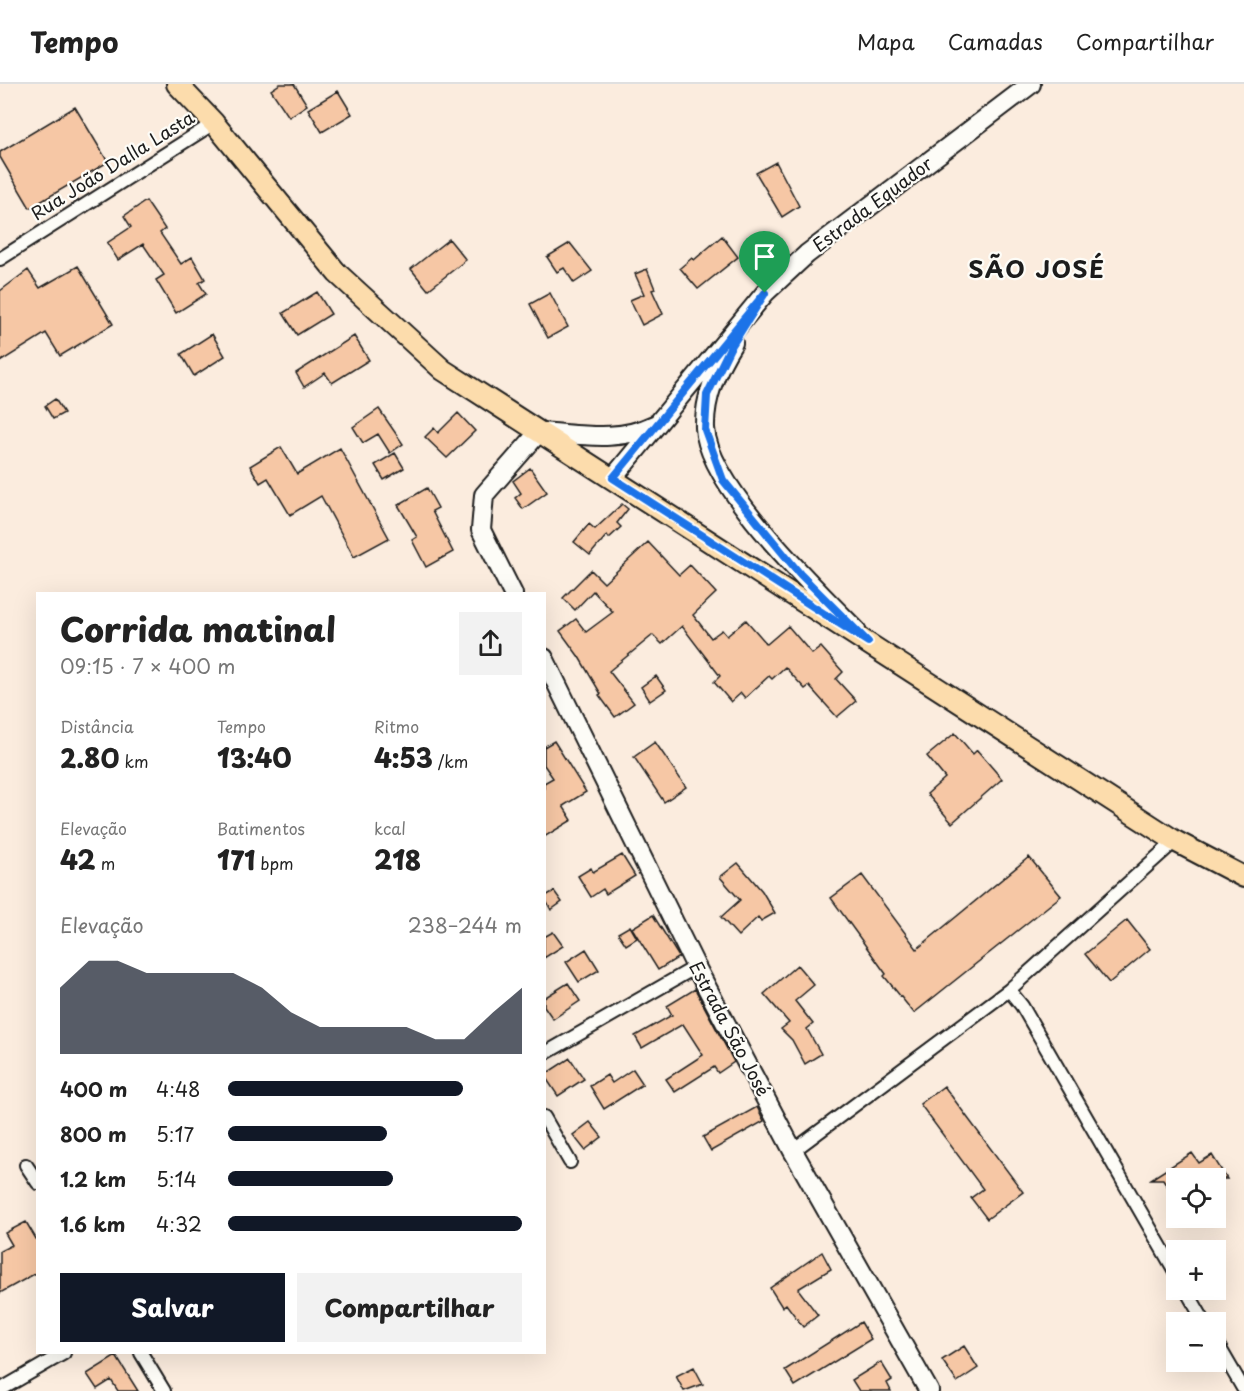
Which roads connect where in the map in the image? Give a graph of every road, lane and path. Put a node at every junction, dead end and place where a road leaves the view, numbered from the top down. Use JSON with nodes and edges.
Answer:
{"nodes":[{"id":1,"x":177,"y":84,"type":"edge"},
{"id":2,"x":1031,"y":84,"type":"edge"},
{"id":3,"x":214,"y":123,"type":"junction"},
{"id":4,"x":0,"y":258,"type":"edge"},
{"id":5,"x":765,"y":293,"type":"junction"},
{"id":6,"x":656,"y":423,"type":"junction"},
{"id":7,"x":539,"y":432,"type":"junction"},
{"id":8,"x":613,"y":478,"type":"junction"},
{"id":9,"x":512,"y":592,"type":"edge"},
{"id":10,"x":868,"y":642,"type":"junction"},
{"id":11,"x":546,"y":662,"type":"edge"},
{"id":12,"x":1175,"y":841,"type":"junction"},
{"id":13,"x":1244,"y":878,"type":"edge"},
{"id":14,"x":696,"y":967,"type":"junction"},
{"id":15,"x":1009,"y":990,"type":"junction"},
{"id":16,"x":546,"y":1053,"type":"edge"},
{"id":17,"x":546,"y":1120,"type":"edge"},
{"id":18,"x":793,"y":1151,"type":"junction"},
{"id":19,"x":570,"y":1162,"type":"dead end"},
{"id":20,"x":26,"y":1165,"type":"dead end"},
{"id":21,"x":36,"y":1180,"type":"edge"},
{"id":22,"x":1166,"y":1256,"type":"edge"},
{"id":23,"x":62,"y":1354,"type":"edge"},
{"id":24,"x":142,"y":1354,"type":"edge"},
{"id":25,"x":1226,"y":1359,"type":"edge"},
{"id":26,"x":0,"y":1390,"type":"edge"},
{"id":27,"x":1244,"y":1390,"type":"edge"},
{"id":28,"x":164,"y":1391,"type":"edge"},
{"id":29,"x":929,"y":1391,"type":"edge"}],
"edges":[{"from":1,"to":3,"type":"main road"},
{"from":2,"to":5,"type":"street","name":"Estrada Equador"},
{"from":3,"to":4,"type":"street","name":"Rua João Dalla Lasta"},
{"from":3,"to":7,"type":"main road"},
{"from":5,"to":6,"type":"street","name":"Estrada Equador"},
{"from":5,"to":10,"type":"street"},
{"from":6,"to":7,"type":"street"},
{"from":6,"to":8,"type":"street","name":"Estrada Equador"},
{"from":7,"to":8,"type":"main road"},
{"from":7,"to":9,"type":"street"},
{"from":8,"to":10,"type":"main road"},
{"from":10,"to":12,"type":"main road"},
{"from":11,"to":14,"type":"street","name":"Estrada São José"},
{"from":12,"to":13,"type":"main road"},
{"from":12,"to":15,"type":"street"},
{"from":14,"to":16,"type":"street"},
{"from":14,"to":18,"type":"street","name":"Estrada São José"},
{"from":15,"to":18,"type":"street"},
{"from":15,"to":22,"type":"street"},
{"from":17,"to":19,"type":"street"},
{"from":18,"to":29,"type":"street","name":"Estrada São José"},
{"from":20,"to":21,"type":"street"},
{"from":23,"to":26,"type":"street"},
{"from":24,"to":28,"type":"street"},
{"from":25,"to":27,"type":"street"}]}
